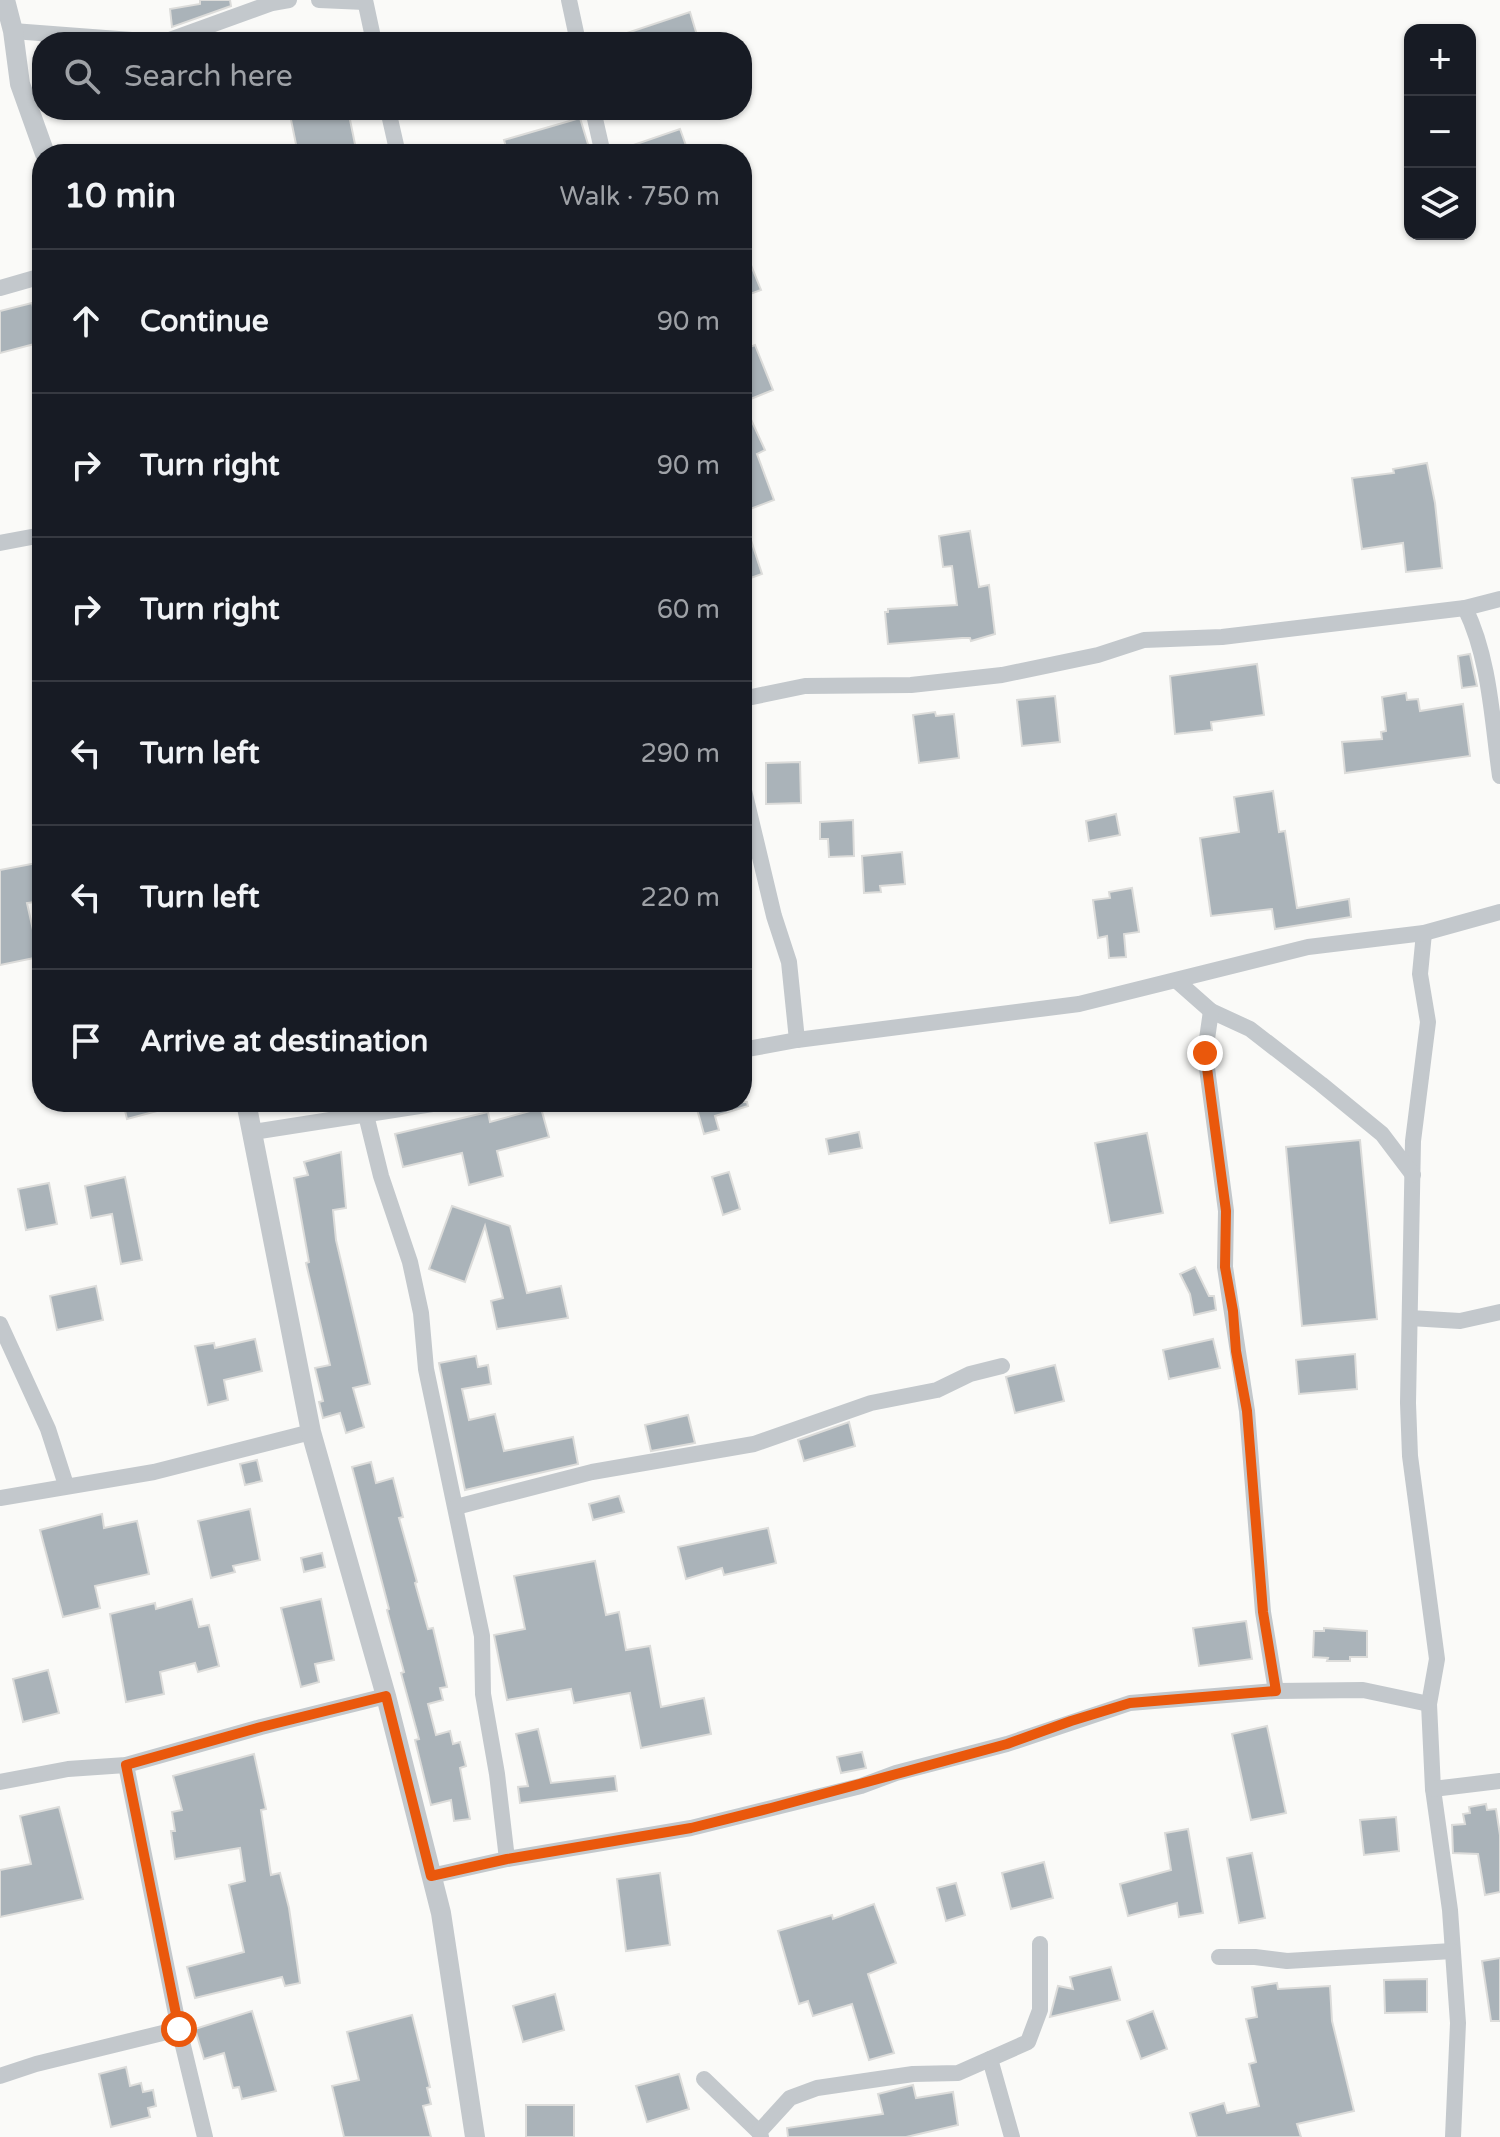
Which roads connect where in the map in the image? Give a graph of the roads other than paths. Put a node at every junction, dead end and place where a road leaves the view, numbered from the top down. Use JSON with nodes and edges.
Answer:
{"nodes":[{"id":1,"x":5,"y":0,"type":"edge"},
{"id":2,"x":289,"y":0,"type":"edge"},
{"id":3,"x":319,"y":0,"type":"edge"},
{"id":4,"x":569,"y":0,"type":"edge"},
{"id":5,"x":365,"y":1,"type":"edge"},
{"id":6,"x":13,"y":31,"type":"junction"},
{"id":7,"x":32,"y":32,"type":"edge"},
{"id":8,"x":192,"y":32,"type":"edge"},
{"id":9,"x":372,"y":32,"type":"edge"},
{"id":10,"x":576,"y":32,"type":"edge"},
{"id":11,"x":32,"y":118,"type":"edge"},
{"id":12,"x":33,"y":120,"type":"edge"},
{"id":13,"x":390,"y":120,"type":"edge"},
{"id":14,"x":595,"y":120,"type":"edge"},
{"id":15,"x":41,"y":144,"type":"edge"},
{"id":16,"x":396,"y":144,"type":"edge"},
{"id":17,"x":601,"y":144,"type":"edge"},
{"id":18,"x":32,"y":279,"type":"edge"},
{"id":19,"x":0,"y":288,"type":"edge"},
{"id":20,"x":32,"y":537,"type":"edge"},
{"id":21,"x":0,"y":543,"type":"edge"},
{"id":22,"x":1500,"y":599,"type":"edge"},
{"id":23,"x":1465,"y":608,"type":"junction"},
{"id":24,"x":752,"y":697,"type":"edge"},
{"id":25,"x":1500,"y":776,"type":"edge"},
{"id":26,"x":752,"y":824,"type":"edge"},
{"id":27,"x":1500,"y":912,"type":"edge"},
{"id":28,"x":1424,"y":933,"type":"junction"},
{"id":29,"x":1177,"y":981,"type":"junction"},
{"id":30,"x":1211,"y":1011,"type":"junction"},
{"id":31,"x":797,"y":1040,"type":"junction"},
{"id":32,"x":752,"y":1048,"type":"edge"},
{"id":33,"x":248,"y":1112,"type":"edge"},
{"id":34,"x":384,"y":1112,"type":"edge"},
{"id":35,"x":366,"y":1115,"type":"junction"},
{"id":36,"x":253,"y":1132,"type":"junction"},
{"id":37,"x":1413,"y":1175,"type":"junction"},
{"id":38,"x":1500,"y":1312,"type":"edge"},
{"id":39,"x":1410,"y":1318,"type":"junction"},
{"id":40,"x":0,"y":1324,"type":"edge"},
{"id":41,"x":1002,"y":1366,"type":"dead end"},
{"id":42,"x":311,"y":1432,"type":"junction"},
{"id":43,"x":66,"y":1485,"type":"junction"},
{"id":44,"x":0,"y":1498,"type":"edge"},
{"id":45,"x":456,"y":1507,"type":"junction"},
{"id":46,"x":1276,"y":1691,"type":"junction"},
{"id":47,"x":386,"y":1696,"type":"junction"},
{"id":48,"x":1429,"y":1704,"type":"junction"},
{"id":49,"x":126,"y":1765,"type":"junction"},
{"id":50,"x":1500,"y":1781,"type":"edge"},
{"id":51,"x":0,"y":1782,"type":"edge"},
{"id":52,"x":1433,"y":1789,"type":"junction"},
{"id":53,"x":507,"y":1859,"type":"junction"},
{"id":54,"x":431,"y":1876,"type":"junction"},
{"id":55,"x":1040,"y":1944,"type":"dead end"},
{"id":56,"x":1452,"y":1951,"type":"junction"},
{"id":57,"x":1219,"y":1957,"type":"dead end"},
{"id":58,"x":179,"y":2029,"type":"junction"},
{"id":59,"x":990,"y":2059,"type":"junction"},
{"id":60,"x":0,"y":2076,"type":"edge"},
{"id":61,"x":704,"y":2079,"type":"dead end"},
{"id":62,"x":760,"y":2134,"type":"edge"},
{"id":63,"x":205,"y":2137,"type":"edge"},
{"id":64,"x":475,"y":2137,"type":"edge"},
{"id":65,"x":1012,"y":2137,"type":"edge"},
{"id":66,"x":1453,"y":2137,"type":"edge"}],
"edges":[{"from":1,"to":6,"type":"street"},
{"from":2,"to":8,"type":"street"},
{"from":3,"to":5,"type":"street"},
{"from":4,"to":10,"type":"street"},
{"from":5,"to":9,"type":"street"},
{"from":6,"to":7,"type":"street"},
{"from":6,"to":11,"type":"street"},
{"from":12,"to":15,"type":"street"},
{"from":13,"to":16,"type":"street"},
{"from":14,"to":17,"type":"street"},
{"from":18,"to":19,"type":"street"},
{"from":20,"to":21,"type":"street"},
{"from":22,"to":23,"type":"street"},
{"from":23,"to":24,"type":"street"},
{"from":23,"to":25,"type":"street"},
{"from":26,"to":31,"type":"street"},
{"from":27,"to":28,"type":"street"},
{"from":28,"to":29,"type":"street"},
{"from":28,"to":37,"type":"street"},
{"from":29,"to":30,"type":"street"},
{"from":29,"to":31,"type":"street"},
{"from":30,"to":37,"type":"street"},
{"from":30,"to":46,"type":"street"},
{"from":31,"to":32,"type":"street"},
{"from":33,"to":36,"type":"street"},
{"from":34,"to":35,"type":"street"},
{"from":35,"to":36,"type":"street"},
{"from":35,"to":45,"type":"street"},
{"from":36,"to":42,"type":"street"},
{"from":37,"to":39,"type":"street"},
{"from":38,"to":39,"type":"street"},
{"from":39,"to":48,"type":"street"},
{"from":40,"to":43,"type":"street"},
{"from":41,"to":45,"type":"street"},
{"from":42,"to":43,"type":"street"},
{"from":42,"to":47,"type":"street"},
{"from":43,"to":44,"type":"street"},
{"from":45,"to":53,"type":"street"},
{"from":46,"to":48,"type":"street"},
{"from":46,"to":53,"type":"street"},
{"from":47,"to":49,"type":"street"},
{"from":47,"to":54,"type":"street"},
{"from":48,"to":52,"type":"street"},
{"from":49,"to":51,"type":"street"},
{"from":49,"to":58,"type":"street"},
{"from":50,"to":52,"type":"street"},
{"from":52,"to":56,"type":"street"},
{"from":53,"to":54,"type":"street"},
{"from":54,"to":64,"type":"street"},
{"from":55,"to":59,"type":"street"},
{"from":56,"to":57,"type":"street"},
{"from":56,"to":66,"type":"street"},
{"from":58,"to":60,"type":"street"},
{"from":58,"to":63,"type":"street"},
{"from":59,"to":62,"type":"street"},
{"from":59,"to":65,"type":"street"},
{"from":61,"to":62,"type":"street"}]}
